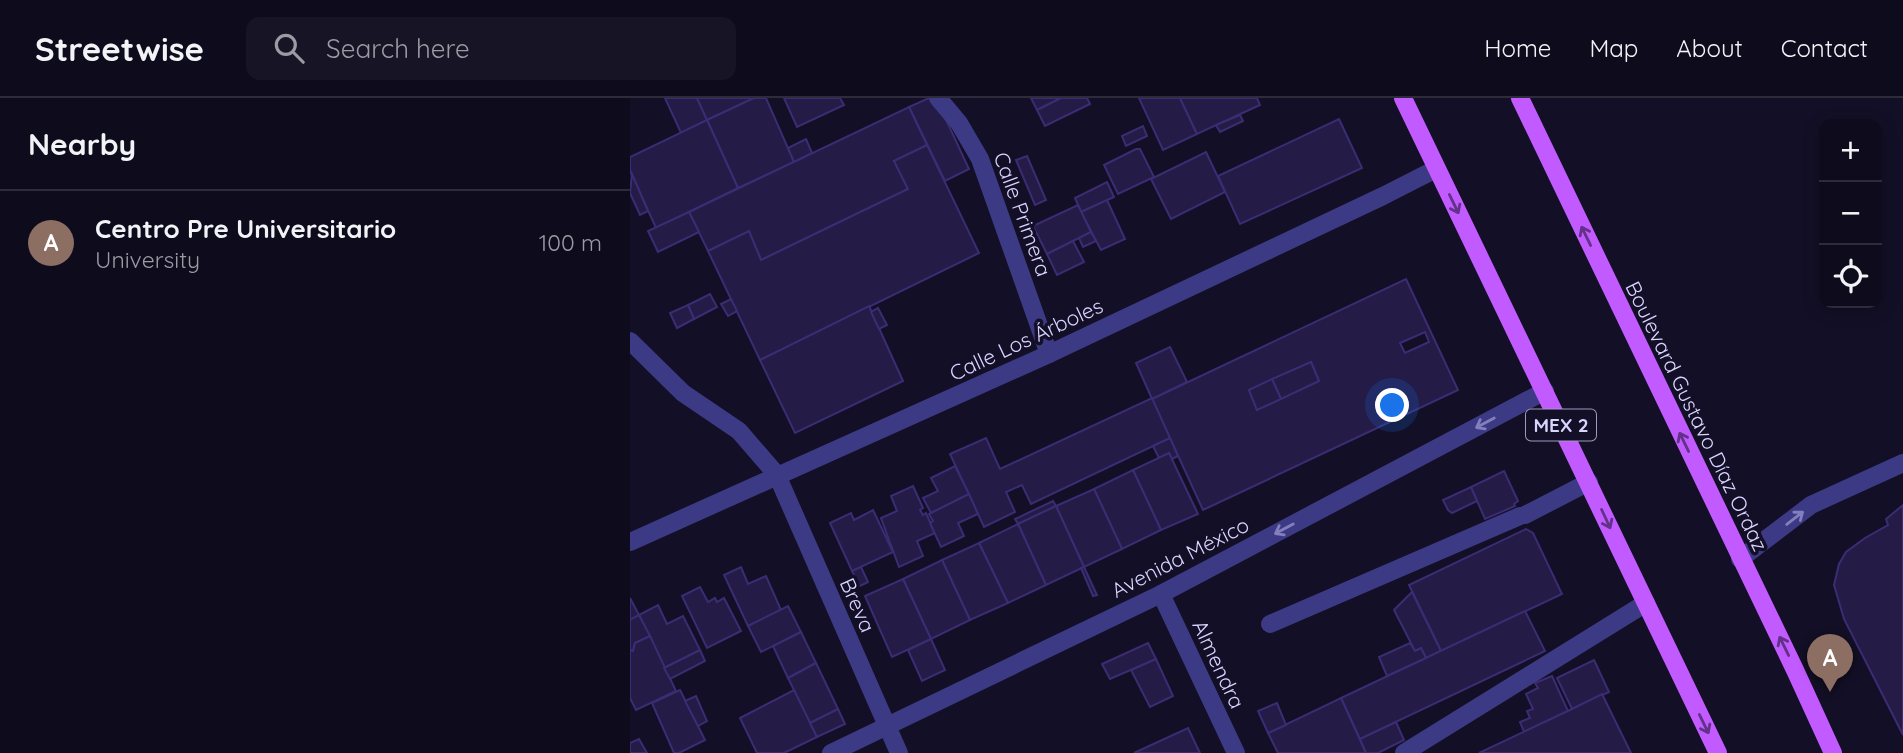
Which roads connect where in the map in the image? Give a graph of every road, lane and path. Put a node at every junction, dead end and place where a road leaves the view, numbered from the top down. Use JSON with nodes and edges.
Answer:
{"nodes":[{"id":1,"x":938,"y":98,"type":"edge"},
{"id":2,"x":1404,"y":98,"type":"edge"},
{"id":3,"x":1520,"y":98,"type":"edge"},
{"id":4,"x":1436,"y":169,"type":"junction"},
{"id":5,"x":630,"y":341,"type":"edge"},
{"id":6,"x":1049,"y":354,"type":"junction"},
{"id":7,"x":1545,"y":391,"type":"junction"},
{"id":8,"x":1903,"y":463,"type":"edge"},
{"id":9,"x":777,"y":475,"type":"junction"},
{"id":10,"x":1588,"y":482,"type":"junction"},
{"id":11,"x":630,"y":542,"type":"edge"},
{"id":12,"x":1740,"y":559,"type":"junction"},
{"id":13,"x":1161,"y":594,"type":"junction"},
{"id":14,"x":1646,"y":603,"type":"junction"},
{"id":15,"x":1270,"y":624,"type":"dead end"},
{"id":16,"x":886,"y":726,"type":"junction"},
{"id":17,"x":1715,"y":752,"type":"edge"},
{"id":18,"x":831,"y":753,"type":"edge"},
{"id":19,"x":899,"y":753,"type":"edge"},
{"id":20,"x":1236,"y":753,"type":"edge"},
{"id":21,"x":1404,"y":753,"type":"edge"},
{"id":22,"x":1833,"y":753,"type":"edge"}],
"edges":[{"from":1,"to":6,"type":"street","name":"Calle Primera"},
{"from":2,"to":4,"type":"main road","number":"MEX 2"},
{"from":12,"to":3,"type":"main road","name":"Boulevard Gustavo Díaz Ordaz","one_way":true},
{"from":4,"to":6,"type":"street","name":"Calle Los Árboles"},
{"from":4,"to":7,"type":"main road","number":"MEX 2","one_way":true},
{"from":5,"to":9,"type":"street","name":"Breva"},
{"from":6,"to":9,"type":"street","name":"Calle Los Árboles"},
{"from":7,"to":10,"type":"main road","number":"MEX 2"},
{"from":7,"to":13,"type":"street","name":"Avenida México","one_way":true},
{"from":12,"to":8,"type":"street","one_way":true},
{"from":9,"to":11,"type":"street","name":"Calle Los Árboles"},
{"from":9,"to":16,"type":"street","name":"Breva"},
{"from":10,"to":14,"type":"main road","number":"MEX 2","one_way":true},
{"from":10,"to":15,"type":"street"},
{"from":22,"to":12,"type":"main road","name":"Boulevard Gustavo Díaz Ordaz","one_way":true},
{"from":13,"to":16,"type":"street","name":"Avenida México"},
{"from":13,"to":20,"type":"street","name":"Almendra"},
{"from":14,"to":17,"type":"main road","number":"MEX 2","one_way":true},
{"from":14,"to":21,"type":"street"},
{"from":16,"to":18,"type":"street","name":"Avenida México"},
{"from":16,"to":19,"type":"street","name":"Breva"}]}
